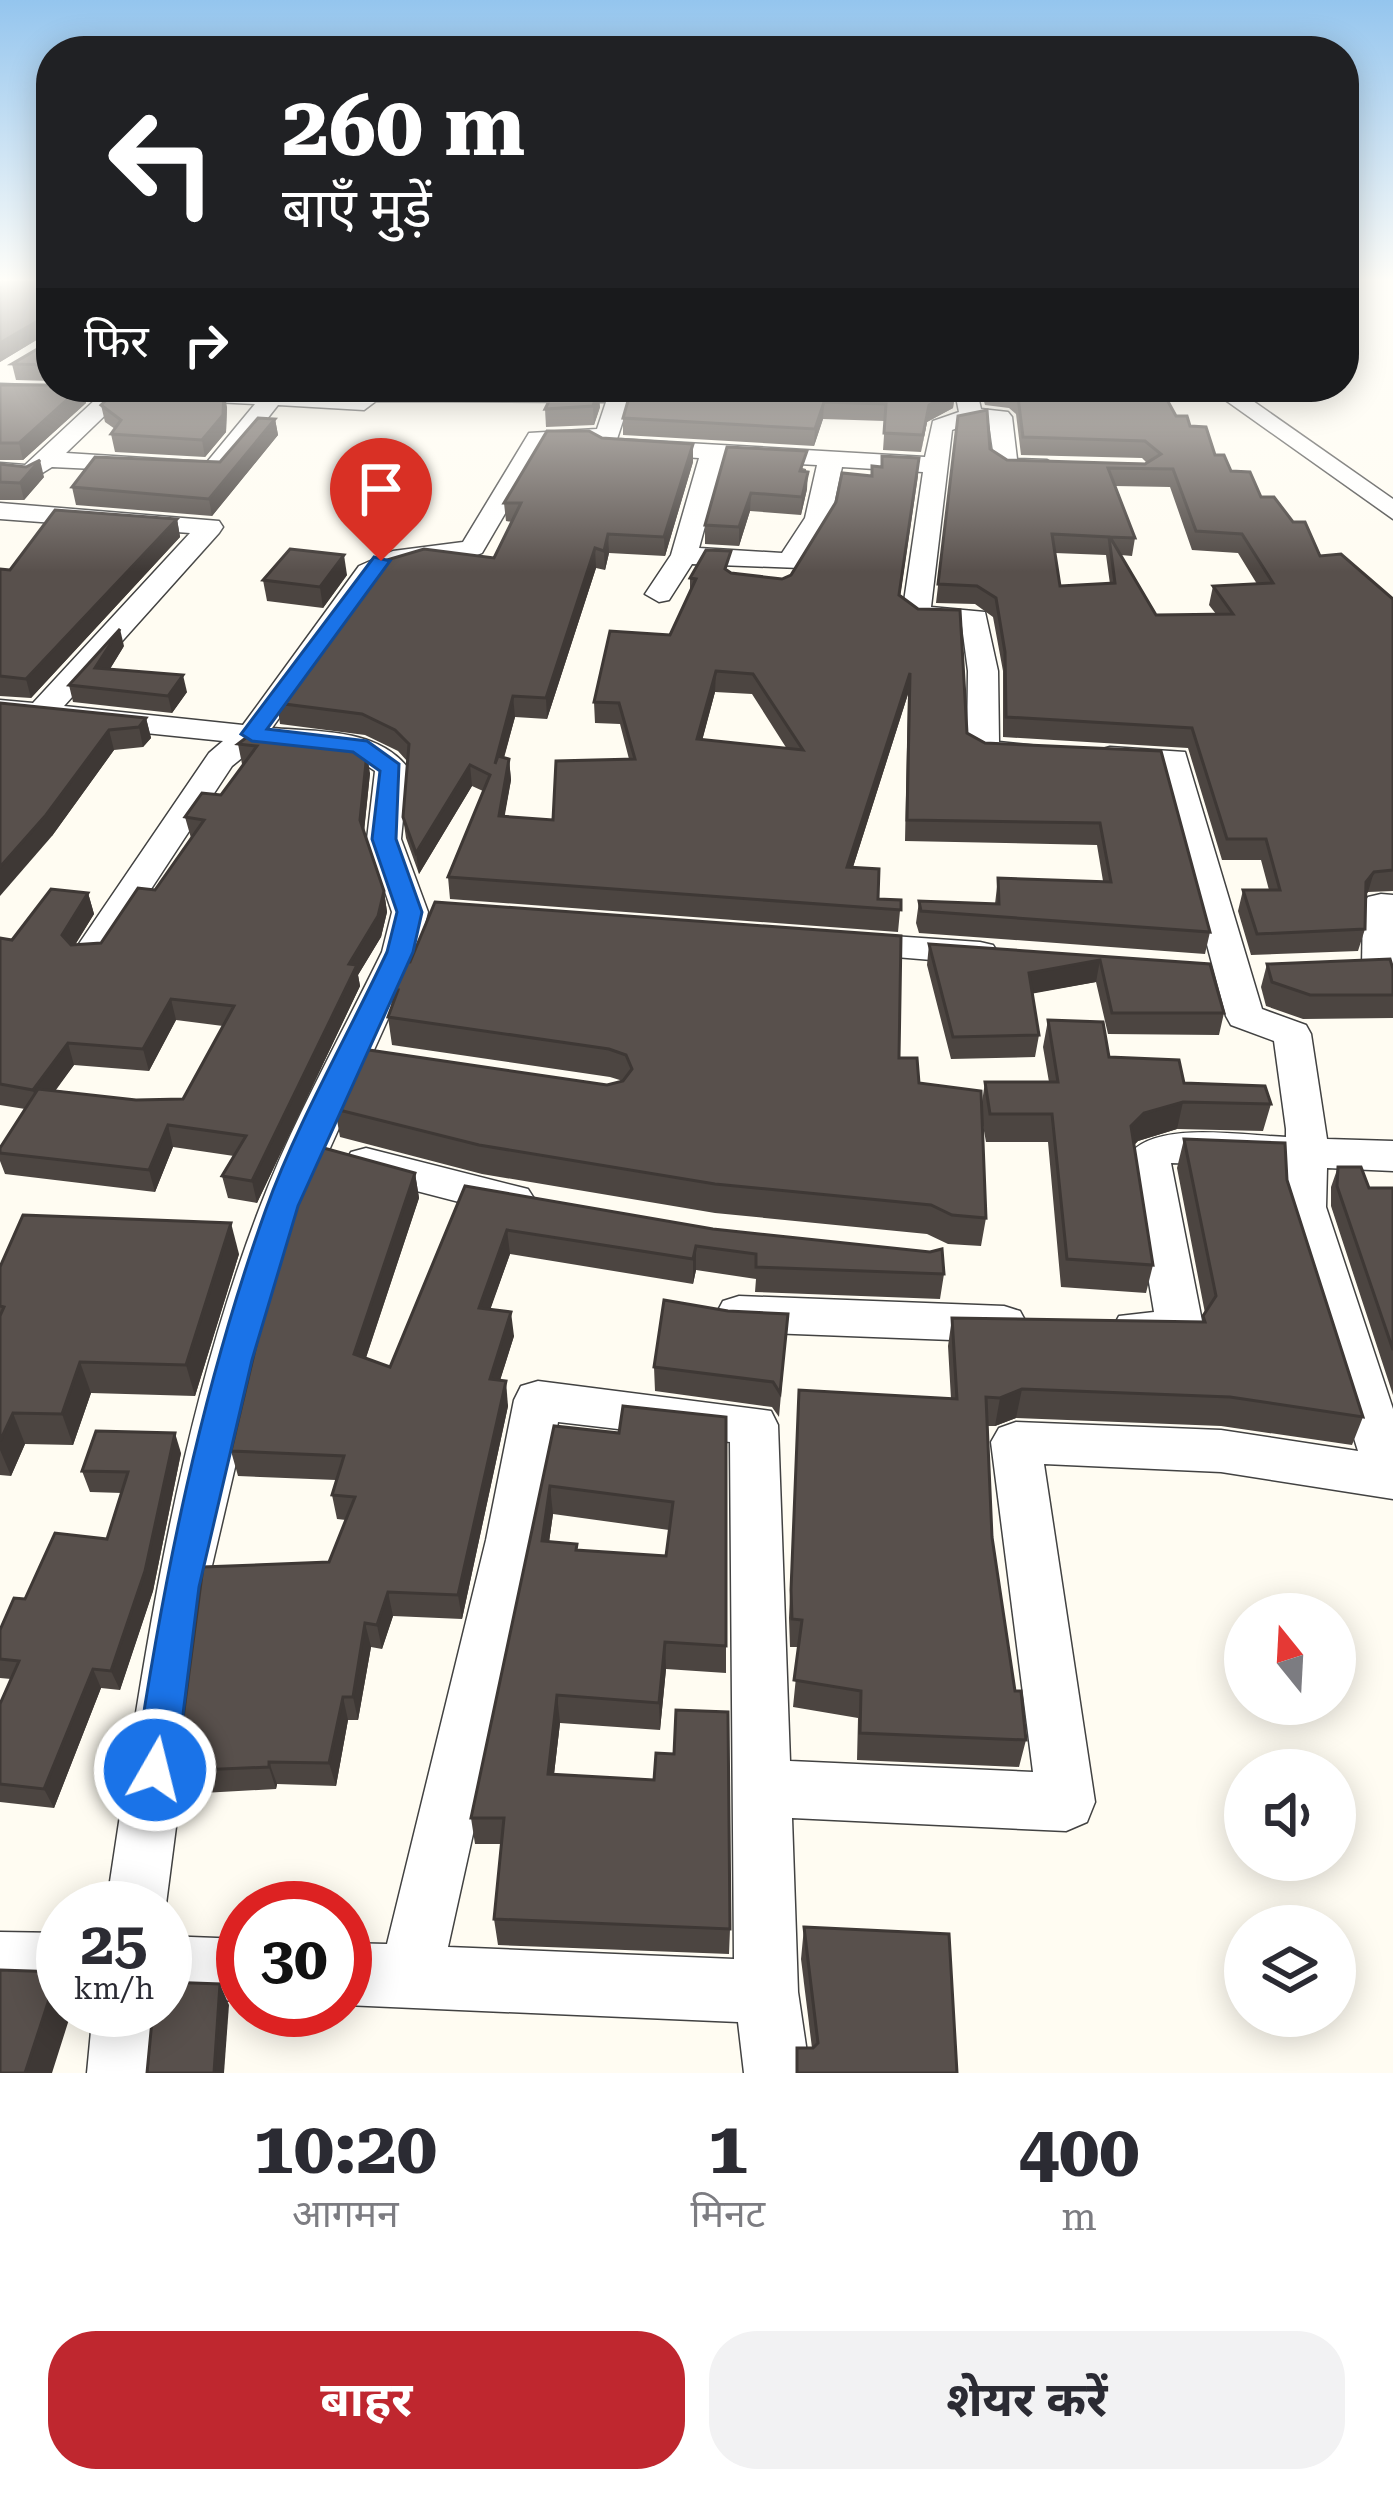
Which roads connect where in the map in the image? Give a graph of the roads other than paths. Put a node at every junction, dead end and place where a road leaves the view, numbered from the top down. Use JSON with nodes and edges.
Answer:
{"nodes":[{"id":1,"x":0,"y":391,"type":"edge"},
{"id":2,"x":36,"y":391,"type":"edge"},
{"id":3,"x":114,"y":402,"type":"edge"},
{"id":4,"x":269,"y":402,"type":"edge"},
{"id":5,"x":618,"y":402,"type":"edge"},
{"id":6,"x":960,"y":402,"type":"edge"},
{"id":7,"x":968,"y":402,"type":"edge"},
{"id":8,"x":1239,"y":402,"type":"edge"},
{"id":9,"x":606,"y":436,"type":"junction"},
{"id":10,"x":713,"y":452,"type":"junction"},
{"id":11,"x":46,"y":459,"type":"junction"},
{"id":12,"x":831,"y":459,"type":"junction"},
{"id":13,"x":933,"y":465,"type":"junction"},
{"id":14,"x":1074,"y":468,"type":"edge"},
{"id":15,"x":0,"y":470,"type":"edge"},
{"id":16,"x":1393,"y":511,"type":"edge"},
{"id":17,"x":13,"y":512,"type":"edge"},
{"id":18,"x":0,"y":539,"type":"edge"},
{"id":19,"x":684,"y":555,"type":"junction"},
{"id":20,"x":659,"y":594,"type":"dead end"},
{"id":21,"x":21,"y":711,"type":"edge"},
{"id":22,"x":252,"y":734,"type":"junction"},
{"id":23,"x":1393,"y":906,"type":"edge"},
{"id":24,"x":410,"y":912,"type":"junction"},
{"id":25,"x":457,"y":915,"type":"edge"},
{"id":26,"x":810,"y":941,"type":"edge"},
{"id":27,"x":90,"y":954,"type":"edge"},
{"id":28,"x":1022,"y":956,"type":"edge"},
{"id":29,"x":1387,"y":966,"type":"edge"},
{"id":30,"x":1186,"y":968,"type":"edge"},
{"id":31,"x":1339,"y":968,"type":"edge"},
{"id":32,"x":1276,"y":970,"type":"edge"},
{"id":33,"x":1234,"y":971,"type":"junction"},
{"id":34,"x":351,"y":1057,"type":"junction"},
{"id":35,"x":398,"y":1064,"type":"edge"},
{"id":36,"x":309,"y":1148,"type":"junction"},
{"id":37,"x":1306,"y":1152,"type":"junction"},
{"id":38,"x":1393,"y":1156,"type":"edge"},
{"id":39,"x":551,"y":1206,"type":"edge"},
{"id":40,"x":728,"y":1313,"type":"edge"},
{"id":41,"x":1055,"y":1326,"type":"edge"},
{"id":42,"x":1102,"y":1328,"type":"edge"},
{"id":43,"x":1392,"y":1478,"type":"edge"},
{"id":44,"x":764,"y":1788,"type":"junction"},
{"id":45,"x":140,"y":1881,"type":"edge"},
{"id":46,"x":0,"y":1963,"type":"edge"},
{"id":47,"x":36,"y":1964,"type":"edge"},
{"id":48,"x":372,"y":1975,"type":"edge"},
{"id":49,"x":410,"y":1977,"type":"junction"},
{"id":50,"x":766,"y":1992,"type":"junction"},
{"id":51,"x":123,"y":2037,"type":"edge"},
{"id":52,"x":120,"y":2073,"type":"edge"},
{"id":53,"x":777,"y":2073,"type":"edge"}],
"edges":[{"from":1,"to":2,"type":"street"},
{"from":3,"to":11,"type":"street"},
{"from":4,"to":11,"type":"street"},
{"from":5,"to":9,"type":"street"},
{"from":6,"to":13,"type":"street"},
{"from":7,"to":14,"type":"street"},
{"from":8,"to":16,"type":"street"},
{"from":9,"to":10,"type":"street"},
{"from":9,"to":22,"type":"street"},
{"from":10,"to":12,"type":"street"},
{"from":10,"to":19,"type":"street"},
{"from":11,"to":15,"type":"street"},
{"from":12,"to":13,"type":"street"},
{"from":12,"to":19,"type":"street"},
{"from":13,"to":33,"type":"street"},
{"from":17,"to":18,"type":"street"},
{"from":17,"to":21,"type":"street"},
{"from":19,"to":20,"type":"street"},
{"from":21,"to":22,"type":"street"},
{"from":22,"to":24,"type":"street"},
{"from":22,"to":27,"type":"street"},
{"from":23,"to":29,"type":"street"},
{"from":24,"to":25,"type":"street"},
{"from":24,"to":34,"type":"street"},
{"from":26,"to":28,"type":"street"},
{"from":29,"to":31,"type":"street"},
{"from":30,"to":33,"type":"street"},
{"from":32,"to":33,"type":"street"},
{"from":33,"to":37,"type":"street"},
{"from":34,"to":35,"type":"street"},
{"from":34,"to":36,"type":"street"},
{"from":36,"to":39,"type":"street"},
{"from":36,"to":45,"type":"street"},
{"from":37,"to":38,"type":"street"},
{"from":37,"to":42,"type":"street"},
{"from":37,"to":43,"type":"street"},
{"from":40,"to":41,"type":"street"},
{"from":43,"to":44,"type":"street"},
{"from":44,"to":49,"type":"street"},
{"from":44,"to":50,"type":"street"},
{"from":46,"to":47,"type":"street"},
{"from":48,"to":49,"type":"street"},
{"from":49,"to":50,"type":"street"},
{"from":50,"to":53,"type":"street"},
{"from":51,"to":52,"type":"street"}]}
